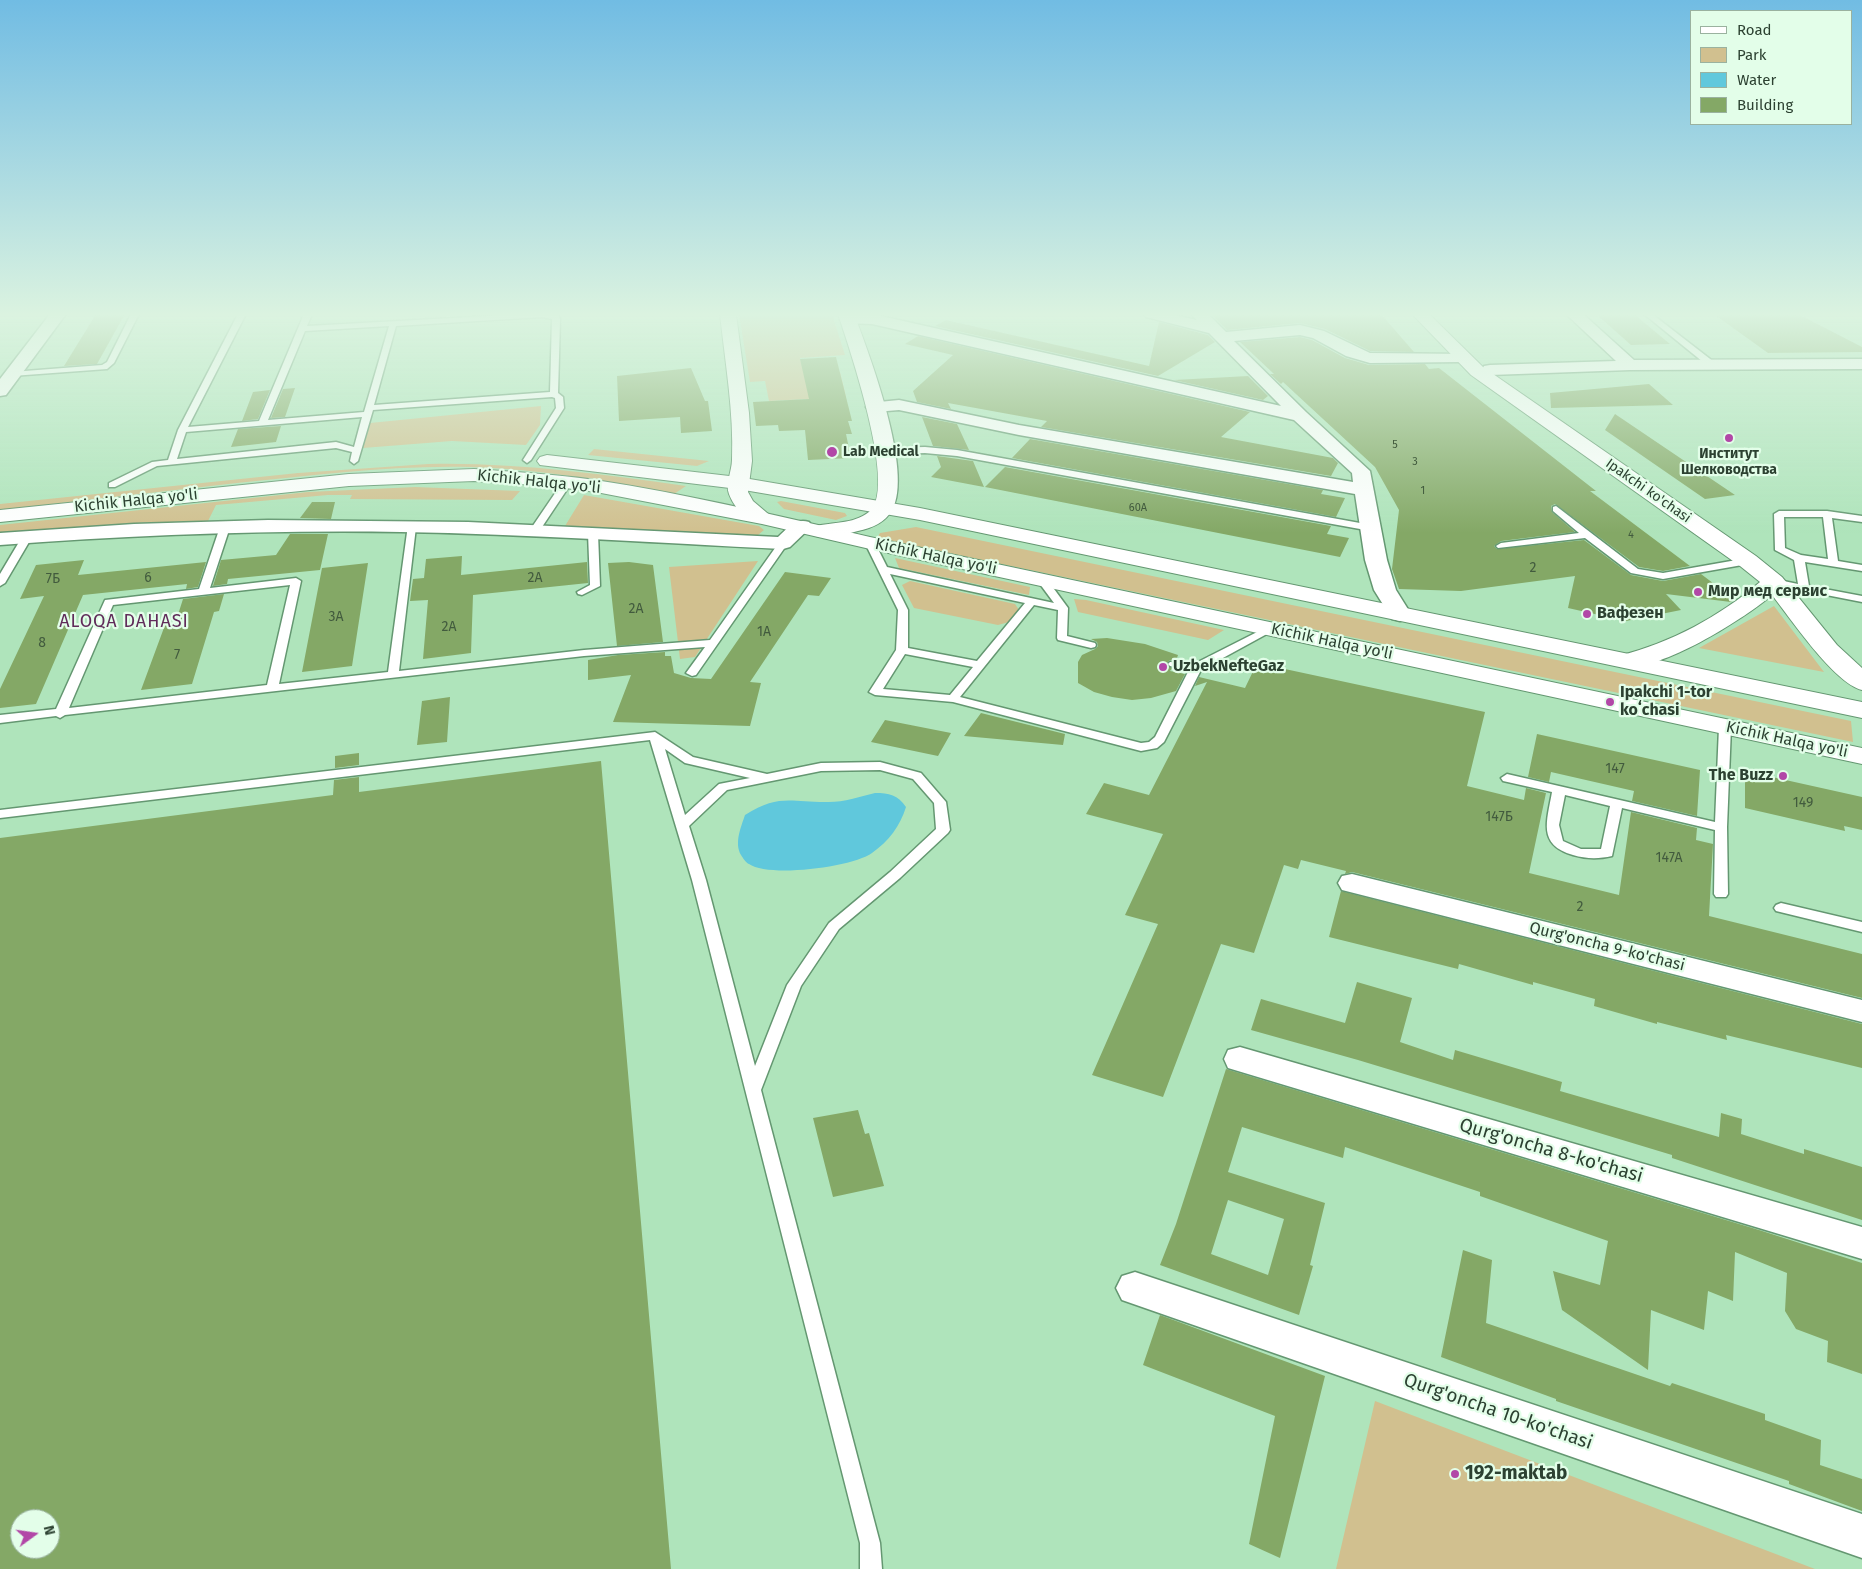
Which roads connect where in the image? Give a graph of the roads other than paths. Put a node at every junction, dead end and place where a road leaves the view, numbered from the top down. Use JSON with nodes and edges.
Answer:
{"nodes":[{"id":1,"x":204,"y":387,"type":"edge"},
{"id":2,"x":278,"y":387,"type":"edge"},
{"id":3,"x":376,"y":387,"type":"edge"},
{"id":4,"x":554,"y":387,"type":"edge"},
{"id":5,"x":737,"y":387,"type":"edge"},
{"id":6,"x":869,"y":387,"type":"edge"},
{"id":7,"x":1173,"y":387,"type":"edge"},
{"id":8,"x":1271,"y":387,"type":"edge"},
{"id":9,"x":1506,"y":387,"type":"edge"},
{"id":10,"x":554,"y":394,"type":"junction"},
{"id":11,"x":875,"y":406,"type":"junction"},
{"id":12,"x":369,"y":411,"type":"junction"},
{"id":13,"x":1300,"y":416,"type":"junction"},
{"id":14,"x":263,"y":422,"type":"junction"},
{"id":15,"x":182,"y":430,"type":"junction"},
{"id":16,"x":887,"y":451,"type":"junction"},
{"id":17,"x":361,"y":457,"type":"junction"},
{"id":18,"x":461,"y":457,"type":"dead end"},
{"id":19,"x":526,"y":460,"type":"junction"},
{"id":20,"x":172,"y":462,"type":"junction"},
{"id":21,"x":567,"y":482,"type":"junction"},
{"id":22,"x":738,"y":483,"type":"junction"},
{"id":23,"x":103,"y":486,"type":"joint"},
{"id":24,"x":1365,"y":490,"type":"junction"},
{"id":25,"x":884,"y":508,"type":"junction"},
{"id":26,"x":1556,"y":509,"type":"dead end"},
{"id":27,"x":1828,"y":514,"type":"junction"},
{"id":28,"x":0,"y":516,"type":"edge"},
{"id":29,"x":762,"y":518,"type":"junction"},
{"id":30,"x":1862,"y":519,"type":"edge"},
{"id":31,"x":225,"y":527,"type":"junction"},
{"id":32,"x":411,"y":527,"type":"junction"},
{"id":33,"x":1371,"y":528,"type":"junction"},
{"id":34,"x":813,"y":529,"type":"junction"},
{"id":35,"x":535,"y":530,"type":"junction"},
{"id":36,"x":593,"y":533,"type":"junction"},
{"id":37,"x":1587,"y":535,"type":"junction"},
{"id":38,"x":27,"y":537,"type":"junction"},
{"id":39,"x":0,"y":539,"type":"edge"},
{"id":40,"x":783,"y":543,"type":"junction"},
{"id":41,"x":870,"y":543,"type":"junction"},
{"id":42,"x":1501,"y":546,"type":"dead end"},
{"id":43,"x":1799,"y":558,"type":"junction"},
{"id":44,"x":1748,"y":561,"type":"junction"},
{"id":45,"x":1833,"y":563,"type":"junction"},
{"id":46,"x":1862,"y":568,"type":"edge"},
{"id":47,"x":885,"y":570,"type":"junction"},
{"id":48,"x":1042,"y":580,"type":"junction"},
{"id":49,"x":1774,"y":582,"type":"junction"},
{"id":50,"x":0,"y":583,"type":"edge"},
{"id":51,"x":1804,"y":589,"type":"junction"},
{"id":52,"x":203,"y":592,"type":"junction"},
{"id":53,"x":582,"y":592,"type":"dead end"},
{"id":54,"x":1862,"y":599,"type":"edge"},
{"id":55,"x":1031,"y":602,"type":"junction"},
{"id":56,"x":1063,"y":608,"type":"junction"},
{"id":57,"x":1400,"y":614,"type":"junction"},
{"id":58,"x":1271,"y":629,"type":"junction"},
{"id":59,"x":713,"y":643,"type":"junction"},
{"id":60,"x":1092,"y":645,"type":"dead end"},
{"id":61,"x":902,"y":650,"type":"junction"},
{"id":62,"x":1628,"y":661,"type":"junction"},
{"id":63,"x":1174,"y":664,"type":"dead end"},
{"id":64,"x":980,"y":665,"type":"junction"},
{"id":65,"x":1196,"y":668,"type":"junction"},
{"id":66,"x":692,"y":673,"type":"dead end"},
{"id":67,"x":393,"y":676,"type":"junction"},
{"id":68,"x":1862,"y":682,"type":"edge"},
{"id":69,"x":272,"y":689,"type":"junction"},
{"id":70,"x":953,"y":699,"type":"junction"},
{"id":71,"x":1862,"y":710,"type":"edge"},
{"id":72,"x":60,"y":714,"type":"junction"},
{"id":73,"x":0,"y":719,"type":"edge"},
{"id":74,"x":1725,"y":727,"type":"junction"},
{"id":75,"x":655,"y":736,"type":"junction"},
{"id":76,"x":1862,"y":756,"type":"edge"},
{"id":77,"x":767,"y":778,"type":"junction"},
{"id":78,"x":1507,"y":778,"type":"dead end"},
{"id":79,"x":1559,"y":791,"type":"junction"},
{"id":80,"x":1618,"y":804,"type":"junction"},
{"id":81,"x":0,"y":814,"type":"edge"},
{"id":82,"x":682,"y":826,"type":"junction"},
{"id":83,"x":1721,"y":826,"type":"junction"},
{"id":84,"x":1352,"y":883,"type":"dead end"},
{"id":85,"x":1721,"y":894,"type":"dead end"},
{"id":86,"x":1781,"y":908,"type":"dead end"},
{"id":87,"x":1862,"y":927,"type":"edge"},
{"id":88,"x":1862,"y":1012,"type":"edge"},
{"id":89,"x":1240,"y":1059,"type":"dead end"},
{"id":90,"x":754,"y":1092,"type":"junction"},
{"id":91,"x":1862,"y":1243,"type":"edge"},
{"id":92,"x":1135,"y":1288,"type":"dead end"},
{"id":93,"x":1862,"y":1536,"type":"edge"},
{"id":94,"x":871,"y":1569,"type":"edge"}],
"edges":[{"from":1,"to":15,"type":"lane"},
{"from":2,"to":14,"type":"lane"},
{"from":3,"to":12,"type":"lane"},
{"from":4,"to":10,"type":"lane"},
{"from":5,"to":22,"type":"main road"},
{"from":6,"to":11,"type":"main road"},
{"from":7,"to":13,"type":"street"},
{"from":8,"to":13,"type":"street"},
{"from":9,"to":44,"type":"main road","name":"Ipakchi ko'chasi"},
{"from":10,"to":12,"type":"lane"},
{"from":10,"to":19,"type":"lane"},
{"from":11,"to":16,"type":"main road"},
{"from":11,"to":24,"type":"street"},
{"from":12,"to":14,"type":"lane"},
{"from":12,"to":17,"type":"lane"},
{"from":13,"to":24,"type":"street"},
{"from":14,"to":15,"type":"lane"},
{"from":15,"to":20,"type":"lane"},
{"from":16,"to":25,"type":"main road"},
{"from":16,"to":33,"type":"lane"},
{"from":17,"to":20,"type":"lane"},
{"from":17,"to":23,"type":"main road","name":"Kichik Halqa yo'li"},
{"from":18,"to":19,"type":"main road","name":"Kichik Halqa yo'li"},
{"from":19,"to":22,"type":"main road","name":"Kichik Halqa yo'li"},
{"from":20,"to":23,"type":"lane"},
{"from":21,"to":28,"type":"main road","name":"Kichik Halqa yo'li"},
{"from":21,"to":29,"type":"main road","name":"Kichik Halqa yo'li"},
{"from":21,"to":35,"type":"lane"},
{"from":22,"to":25,"type":"main road","name":"Kichik Halqa yo'li"},
{"from":22,"to":29,"type":"main road"},
{"from":24,"to":33,"type":"street"},
{"from":25,"to":34,"type":"main road"},
{"from":25,"to":57,"type":"main road","name":"Kichik Halqa yo'li"},
{"from":26,"to":37,"type":"lane"},
{"from":27,"to":30,"type":"lane"},
{"from":27,"to":43,"type":"lane"},
{"from":27,"to":45,"type":"lane"},
{"from":29,"to":34,"type":"main road","name":"Kichik Halqa yo'li"},
{"from":31,"to":32,"type":"street"},
{"from":31,"to":38,"type":"street"},
{"from":31,"to":52,"type":"lane"},
{"from":32,"to":35,"type":"street"},
{"from":32,"to":67,"type":"lane"},
{"from":33,"to":57,"type":"street"},
{"from":34,"to":40,"type":"street"},
{"from":34,"to":41,"type":"main road","name":"Kichik Halqa yo'li"},
{"from":35,"to":36,"type":"street"},
{"from":36,"to":40,"type":"street"},
{"from":36,"to":53,"type":"lane"},
{"from":37,"to":42,"type":"lane"},
{"from":37,"to":44,"type":"lane"},
{"from":38,"to":39,"type":"street"},
{"from":38,"to":50,"type":"lane"},
{"from":40,"to":59,"type":"lane"},
{"from":41,"to":47,"type":"lane"},
{"from":41,"to":48,"type":"main road","name":"Kichik Halqa yo'li"},
{"from":43,"to":45,"type":"lane"},
{"from":43,"to":51,"type":"lane"},
{"from":44,"to":49,"type":"main road","name":"Ipakchi ko'chasi"},
{"from":45,"to":46,"type":"lane"},
{"from":47,"to":55,"type":"lane"},
{"from":47,"to":61,"type":"lane"},
{"from":48,"to":56,"type":"lane"},
{"from":48,"to":58,"type":"main road","name":"Kichik Halqa yo'li"},
{"from":49,"to":51,"type":"lane"},
{"from":49,"to":62,"type":"main road"},
{"from":49,"to":68,"type":"main road","name":"Ipakchi ko'chasi"},
{"from":51,"to":54,"type":"lane"},
{"from":52,"to":69,"type":"lane"},
{"from":52,"to":72,"type":"lane"},
{"from":55,"to":56,"type":"lane"},
{"from":55,"to":64,"type":"lane"},
{"from":56,"to":60,"type":"lane"},
{"from":57,"to":62,"type":"main road","name":"Kichik Halqa yo'li"},
{"from":58,"to":65,"type":"lane"},
{"from":58,"to":74,"type":"main road","name":"Kichik Halqa yo'li"},
{"from":59,"to":66,"type":"lane"},
{"from":59,"to":67,"type":"lane"},
{"from":61,"to":64,"type":"lane"},
{"from":61,"to":70,"type":"lane"},
{"from":62,"to":71,"type":"main road","name":"Kichik Halqa yo'li"},
{"from":63,"to":65,"type":"lane"},
{"from":64,"to":70,"type":"lane"},
{"from":65,"to":70,"type":"lane"},
{"from":67,"to":69,"type":"lane"},
{"from":69,"to":72,"type":"lane"},
{"from":72,"to":73,"type":"lane"},
{"from":74,"to":76,"type":"main road","name":"Kichik Halqa yo'li"},
{"from":74,"to":83,"type":"lane"},
{"from":75,"to":77,"type":"lane"},
{"from":75,"to":81,"type":"lane"},
{"from":75,"to":82,"type":"lane"},
{"from":77,"to":82,"type":"lane"},
{"from":77,"to":90,"type":"lane"},
{"from":78,"to":79,"type":"lane"},
{"from":79,"to":80,"type":"lane"},
{"from":79,"to":80,"type":"lane"},
{"from":80,"to":83,"type":"lane"},
{"from":82,"to":90,"type":"lane"},
{"from":83,"to":85,"type":"lane"},
{"from":84,"to":88,"type":"street","name":"Qurg'oncha 9-ko'chasi"},
{"from":86,"to":87,"type":"lane"},
{"from":89,"to":91,"type":"street","name":"Qurg'oncha 8-ko'chasi"},
{"from":90,"to":94,"type":"lane"},
{"from":92,"to":93,"type":"street","name":"Qurg'oncha 10-ko'chasi"}]}
